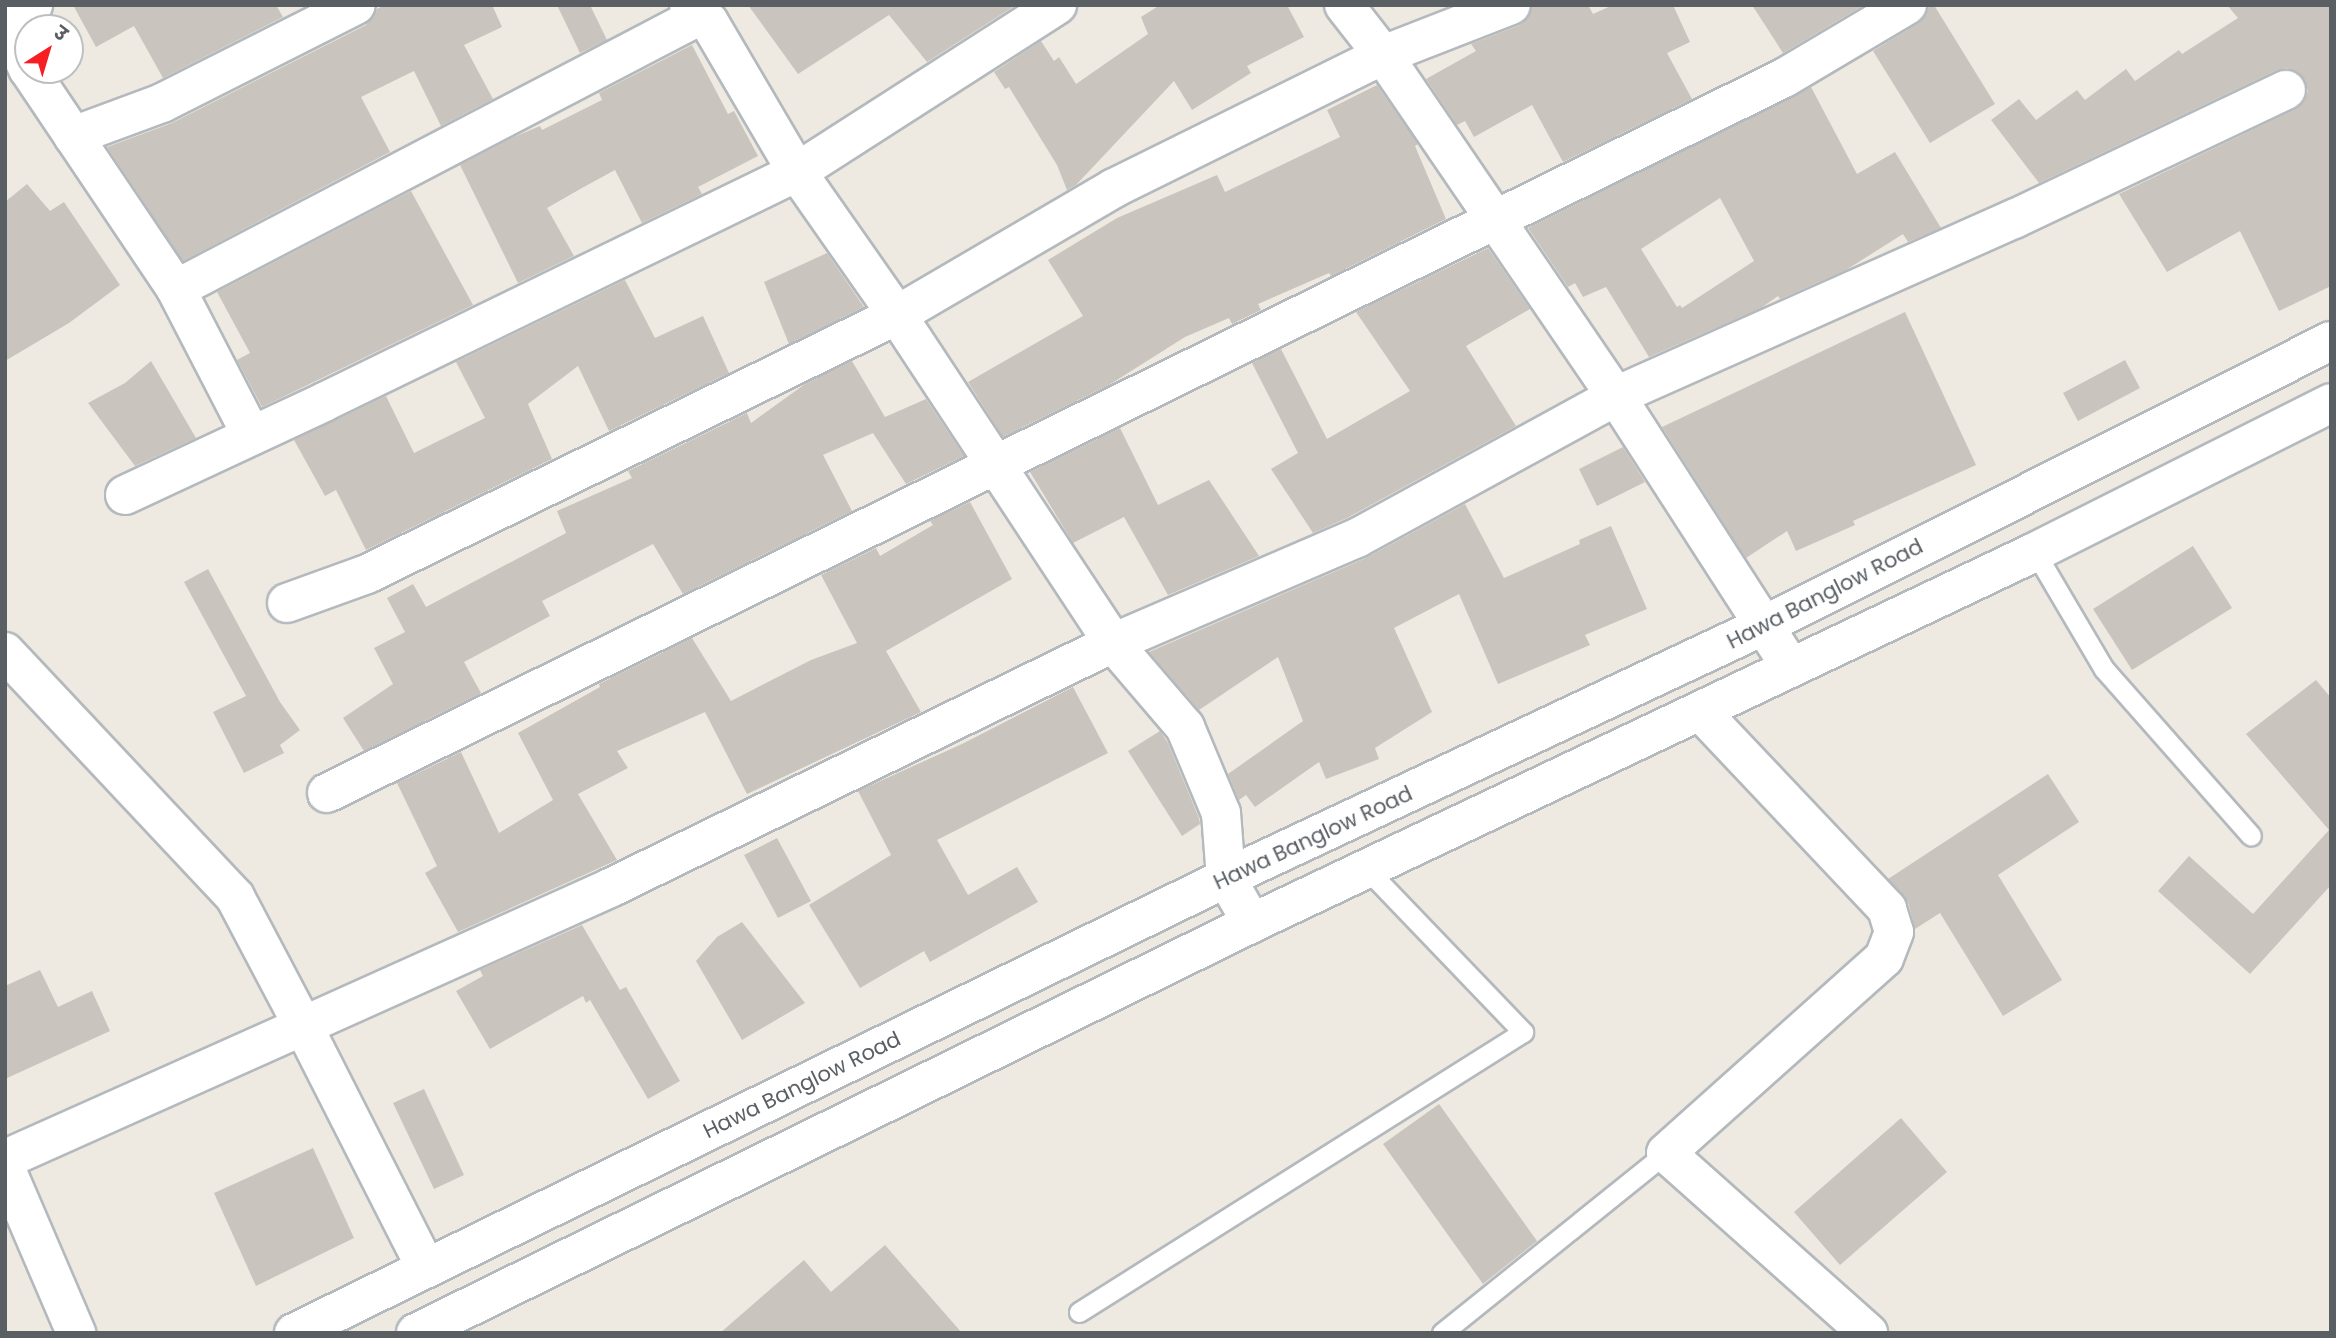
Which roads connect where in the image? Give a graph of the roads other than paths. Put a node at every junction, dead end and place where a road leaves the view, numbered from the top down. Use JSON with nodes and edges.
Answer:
{"nodes":[{"id":1,"x":356,"y":5,"type":"edge"},
{"id":2,"x":1057,"y":5,"type":"edge"},
{"id":3,"x":1344,"y":5,"type":"edge"},
{"id":4,"x":1511,"y":5,"type":"edge"},
{"id":5,"x":1907,"y":5,"type":"edge"},
{"id":6,"x":707,"y":12,"type":"edge"},
{"id":7,"x":1382,"y":55,"type":"junction"},
{"id":8,"x":38,"y":84,"type":"edge"},
{"id":9,"x":2286,"y":90,"type":"dead end"},
{"id":10,"x":73,"y":136,"type":"junction"},
{"id":11,"x":797,"y":172,"type":"junction"},
{"id":12,"x":1497,"y":221,"type":"junction"},
{"id":13,"x":176,"y":289,"type":"junction"},
{"id":14,"x":897,"y":315,"type":"junction"},
{"id":15,"x":2331,"y":341,"type":"edge"},
{"id":16,"x":1616,"y":396,"type":"junction"},
{"id":17,"x":2331,"y":403,"type":"edge"},
{"id":18,"x":252,"y":436,"type":"junction"},
{"id":19,"x":994,"y":466,"type":"junction"},
{"id":20,"x":125,"y":495,"type":"dead end"},
{"id":21,"x":2035,"y":552,"type":"junction"},
{"id":22,"x":287,"y":603,"type":"dead end"},
{"id":23,"x":1763,"y":626,"type":"junction"},
{"id":24,"x":1113,"y":643,"type":"junction"},
{"id":25,"x":5,"y":652,"type":"edge"},
{"id":26,"x":1790,"y":666,"type":"junction"},
{"id":27,"x":1701,"y":712,"type":"junction"},
{"id":28,"x":327,"y":793,"type":"dead end"},
{"id":29,"x":2251,"y":836,"type":"dead end"},
{"id":30,"x":1366,"y":868,"type":"junction"},
{"id":31,"x":1226,"y":878,"type":"junction"},
{"id":32,"x":1252,"y":923,"type":"junction"},
{"id":33,"x":303,"y":1027,"type":"junction"},
{"id":34,"x":1666,"y":1153,"type":"junction"},
{"id":35,"x":5,"y":1159,"type":"edge"},
{"id":36,"x":5,"y":1167,"type":"edge"},
{"id":37,"x":426,"y":1268,"type":"junction"},
{"id":38,"x":1079,"y":1312,"type":"dead end"},
{"id":39,"x":76,"y":1333,"type":"edge"},
{"id":40,"x":294,"y":1333,"type":"edge"},
{"id":41,"x":416,"y":1333,"type":"edge"},
{"id":42,"x":1442,"y":1333,"type":"edge"},
{"id":43,"x":1868,"y":1333,"type":"edge"}],
"edges":[{"from":1,"to":10,"type":"street"},
{"from":2,"to":11,"type":"street"},
{"from":3,"to":7,"type":"street"},
{"from":4,"to":7,"type":"street"},
{"from":5,"to":12,"type":"street"},
{"from":6,"to":11,"type":"street"},
{"from":6,"to":13,"type":"street"},
{"from":7,"to":12,"type":"street"},
{"from":7,"to":14,"type":"street"},
{"from":8,"to":10,"type":"street"},
{"from":9,"to":16,"type":"street"},
{"from":10,"to":13,"type":"street"},
{"from":11,"to":14,"type":"street"},
{"from":11,"to":18,"type":"street"},
{"from":12,"to":16,"type":"street"},
{"from":12,"to":19,"type":"street"},
{"from":13,"to":18,"type":"street"},
{"from":14,"to":19,"type":"street"},
{"from":14,"to":22,"type":"street"},
{"from":15,"to":23,"type":"street","name":"Hawa Banglow Road"},
{"from":16,"to":23,"type":"street"},
{"from":16,"to":24,"type":"street"},
{"from":17,"to":21,"type":"street"},
{"from":18,"to":20,"type":"street"},
{"from":19,"to":24,"type":"street"},
{"from":19,"to":28,"type":"street"},
{"from":21,"to":26,"type":"street"},
{"from":21,"to":29,"type":"lane"},
{"from":23,"to":26,"type":"street"},
{"from":23,"to":31,"type":"street","name":"Hawa Banglow Road"},
{"from":24,"to":31,"type":"street"},
{"from":24,"to":33,"type":"street"},
{"from":25,"to":33,"type":"street"},
{"from":26,"to":27,"type":"street"},
{"from":27,"to":30,"type":"street"},
{"from":27,"to":34,"type":"street"},
{"from":30,"to":32,"type":"street"},
{"from":30,"to":38,"type":"lane"},
{"from":31,"to":32,"type":"street"},
{"from":31,"to":37,"type":"street","name":"Hawa Banglow Road"},
{"from":32,"to":41,"type":"street"},
{"from":33,"to":35,"type":"street"},
{"from":33,"to":37,"type":"street"},
{"from":34,"to":42,"type":"lane"},
{"from":34,"to":43,"type":"street"},
{"from":36,"to":39,"type":"street"},
{"from":37,"to":40,"type":"street","name":"Hawa Banglow Road"}]}
